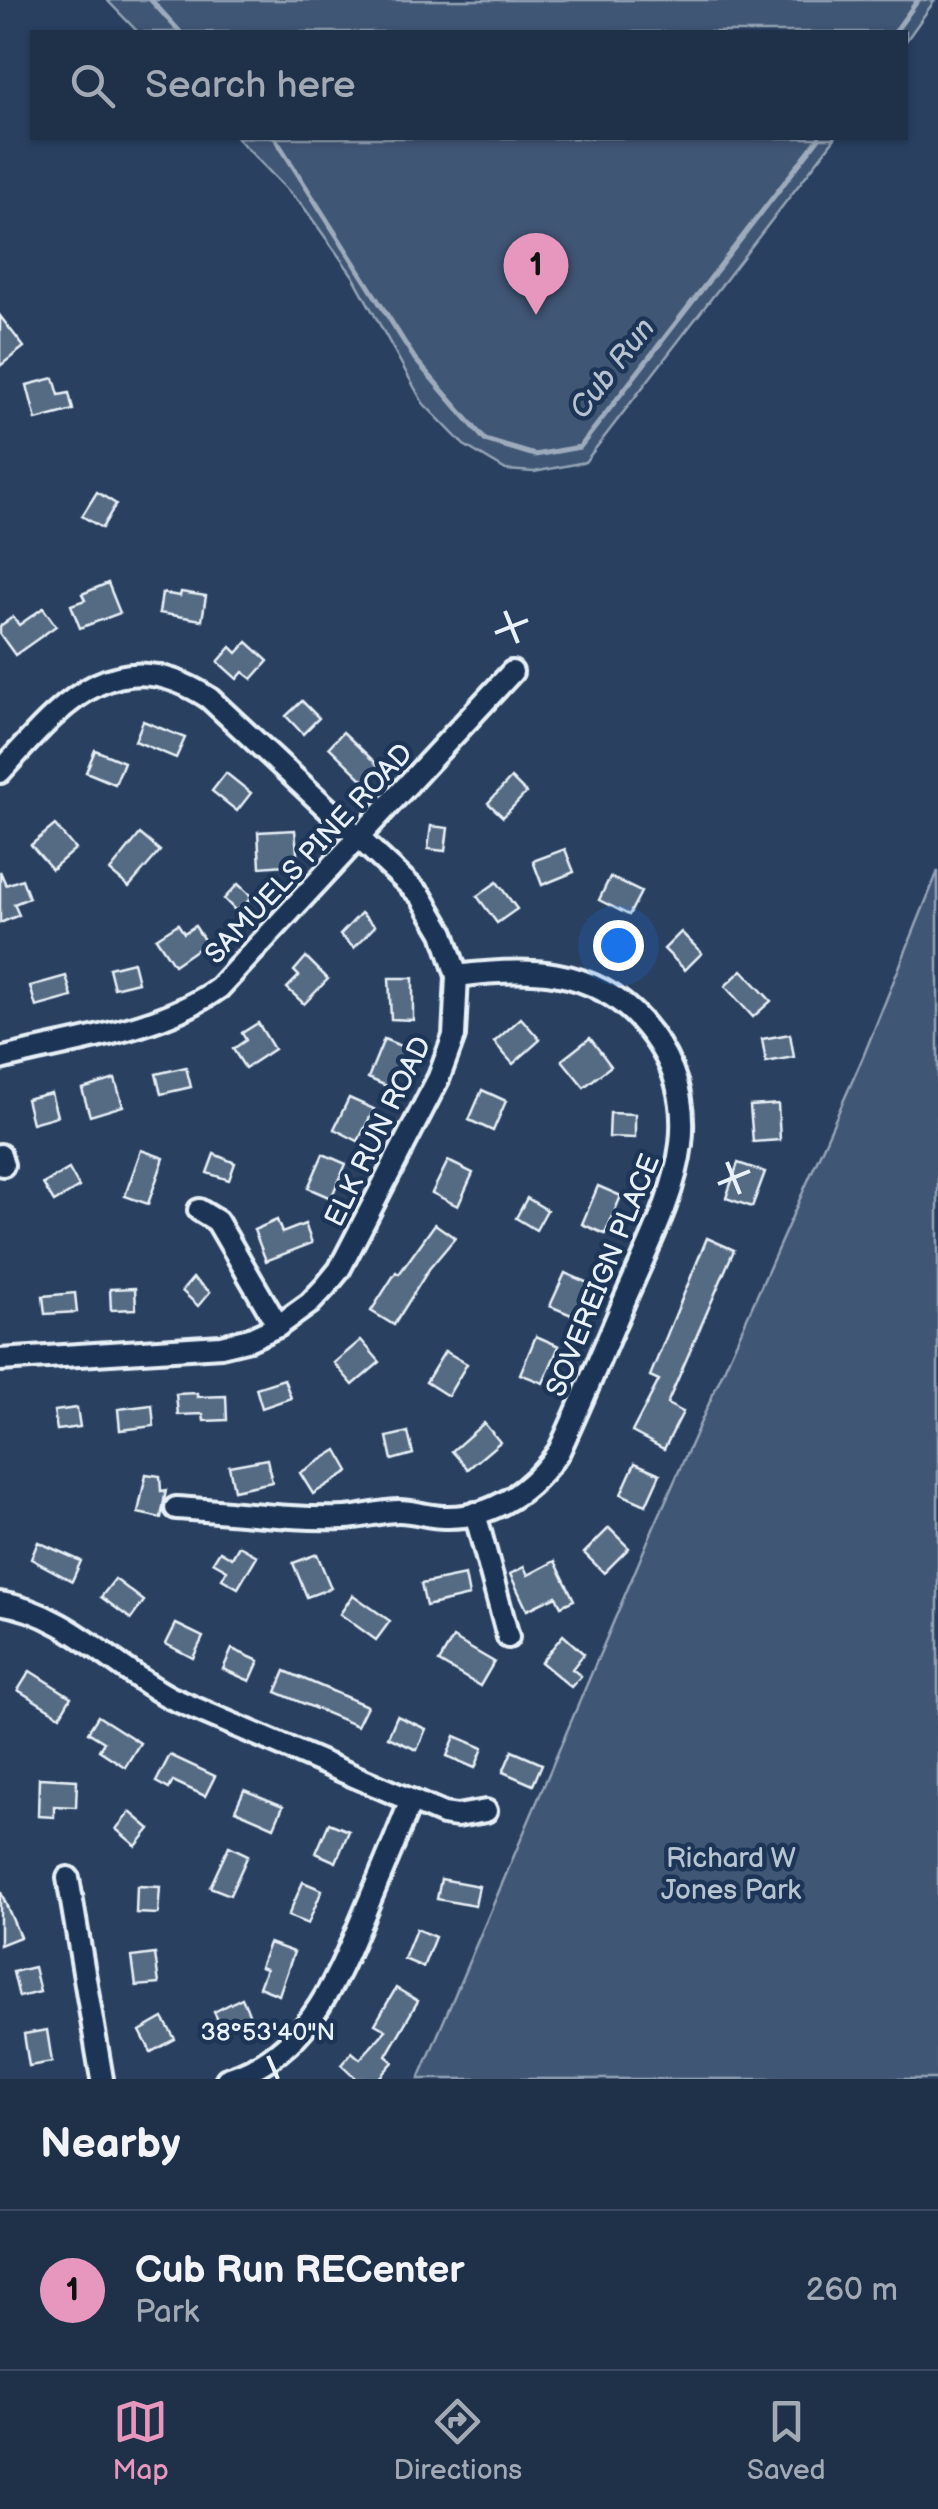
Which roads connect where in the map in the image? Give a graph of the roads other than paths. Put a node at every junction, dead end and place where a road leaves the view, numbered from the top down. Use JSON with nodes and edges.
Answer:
{"nodes":[{"id":1,"x":512,"y":672,"type":"dead end"},
{"id":2,"x":0,"y":772,"type":"edge"},
{"id":3,"x":361,"y":837,"type":"junction"},
{"id":4,"x":458,"y":976,"type":"junction"},
{"id":5,"x":0,"y":1059,"type":"edge"},
{"id":6,"x":199,"y":1210,"type":"dead end"},
{"id":7,"x":278,"y":1326,"type":"junction"},
{"id":8,"x":0,"y":1360,"type":"edge"},
{"id":9,"x":176,"y":1508,"type":"dead end"},
{"id":10,"x":475,"y":1512,"type":"junction"},
{"id":11,"x":0,"y":1602,"type":"edge"},
{"id":12,"x":508,"y":1637,"type":"dead end"},
{"id":13,"x":411,"y":1800,"type":"junction"},
{"id":14,"x":486,"y":1811,"type":"dead end"},
{"id":15,"x":68,"y":1878,"type":"dead end"},
{"id":16,"x":102,"y":2079,"type":"edge"},
{"id":17,"x":227,"y":2079,"type":"edge"}],
"edges":[{"from":1,"to":3,"type":"street","name":"SAMUELS PINE ROAD"},
{"from":2,"to":3,"type":"street","name":"ELK RUN ROAD"},
{"from":3,"to":4,"type":"street","name":"ELK RUN ROAD"},
{"from":3,"to":5,"type":"street","name":"SAMUELS PINE ROAD"},
{"from":4,"to":7,"type":"street","name":"ELK RUN ROAD"},
{"from":4,"to":10,"type":"street","name":"SOVEREIGN PLACE"},
{"from":6,"to":7,"type":"street"},
{"from":7,"to":8,"type":"street","name":"ELK RUN ROAD"},
{"from":9,"to":10,"type":"street","name":"SOVEREIGN PLACE"},
{"from":10,"to":12,"type":"street"},
{"from":11,"to":13,"type":"street"},
{"from":13,"to":14,"type":"street"},
{"from":13,"to":17,"type":"street"},
{"from":15,"to":16,"type":"street"}]}
